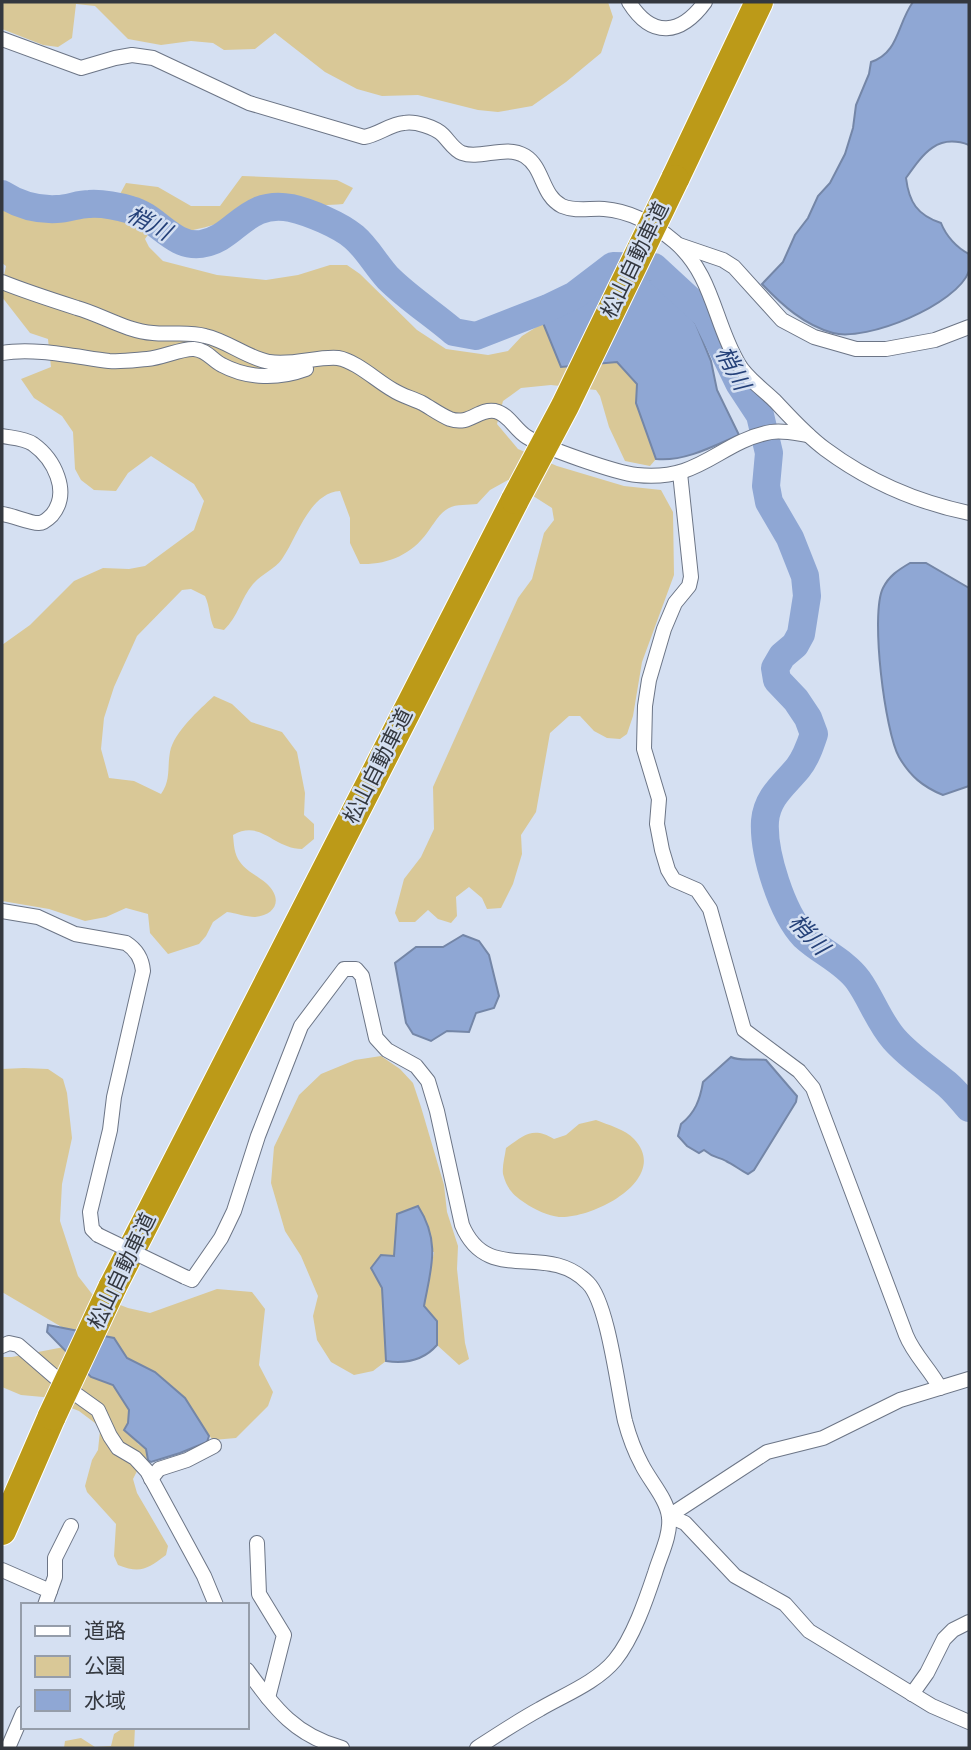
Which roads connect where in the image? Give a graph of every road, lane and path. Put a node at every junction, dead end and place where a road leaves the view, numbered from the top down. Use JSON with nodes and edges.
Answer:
{"nodes":[{"id":1,"x":628,"y":2,"type":"edge"},
{"id":2,"x":705,"y":2,"type":"edge"},
{"id":3,"x":759,"y":2,"type":"edge"},
{"id":4,"x":2,"y":39,"type":"edge"},
{"id":5,"x":678,"y":245,"type":"junction"},
{"id":6,"x":2,"y":282,"type":"edge"},
{"id":7,"x":969,"y":327,"type":"edge"},
{"id":8,"x":2,"y":353,"type":"edge"},
{"id":9,"x":319,"y":360,"type":"junction"},
{"id":10,"x":2,"y":436,"type":"edge"},
{"id":11,"x":809,"y":436,"type":"junction"},
{"id":12,"x":680,"y":473,"type":"junction"},
{"id":13,"x":969,"y":513,"type":"edge"},
{"id":14,"x":2,"y":514,"type":"edge"},
{"id":15,"x":2,"y":911,"type":"edge"},
{"id":16,"x":2,"y":1346,"type":"edge"},
{"id":17,"x":969,"y":1379,"type":"edge"},
{"id":18,"x":940,"y":1388,"type":"junction"},
{"id":19,"x":214,"y":1446,"type":"dead end"},
{"id":20,"x":151,"y":1479,"type":"junction"},
{"id":21,"x":669,"y":1516,"type":"junction"},
{"id":22,"x":71,"y":1526,"type":"dead end"},
{"id":23,"x":2,"y":1531,"type":"edge"},
{"id":24,"x":257,"y":1543,"type":"dead end"},
{"id":25,"x":2,"y":1570,"type":"edge"},
{"id":26,"x":47,"y":1595,"type":"edge"},
{"id":27,"x":215,"y":1603,"type":"edge"},
{"id":28,"x":969,"y":1622,"type":"edge"},
{"id":29,"x":248,"y":1672,"type":"edge"},
{"id":30,"x":912,"y":1694,"type":"junction"},
{"id":31,"x":268,"y":1698,"type":"junction"},
{"id":32,"x":21,"y":1718,"type":"edge"},
{"id":33,"x":969,"y":1722,"type":"edge"},
{"id":34,"x":8,"y":1748,"type":"edge"},
{"id":35,"x":342,"y":1748,"type":"edge"},
{"id":36,"x":477,"y":1748,"type":"edge"}],
"edges":[{"from":1,"to":2,"type":"street"},
{"from":3,"to":23,"type":"highway","name":"松山自動車道","bridge":true},
{"from":4,"to":5,"type":"street"},
{"from":5,"to":7,"type":"street"},
{"from":5,"to":11,"type":"street"},
{"from":6,"to":9,"type":"street"},
{"from":8,"to":9,"type":"street"},
{"from":9,"to":12,"type":"street"},
{"from":10,"to":14,"type":"street"},
{"from":11,"to":12,"type":"street"},
{"from":11,"to":13,"type":"street"},
{"from":12,"to":18,"type":"street"},
{"from":15,"to":21,"type":"street","bridge":true},
{"from":16,"to":20,"type":"street"},
{"from":17,"to":18,"type":"street"},
{"from":18,"to":21,"type":"street"},
{"from":19,"to":20,"type":"street"},
{"from":20,"to":27,"type":"street"},
{"from":21,"to":30,"type":"street"},
{"from":21,"to":36,"type":"street"},
{"from":22,"to":26,"type":"street"},
{"from":24,"to":31,"type":"street"},
{"from":25,"to":26,"type":"street"},
{"from":28,"to":30,"type":"street"},
{"from":29,"to":31,"type":"street"},
{"from":30,"to":33,"type":"street"},
{"from":31,"to":35,"type":"street"},
{"from":32,"to":34,"type":"street"}]}
